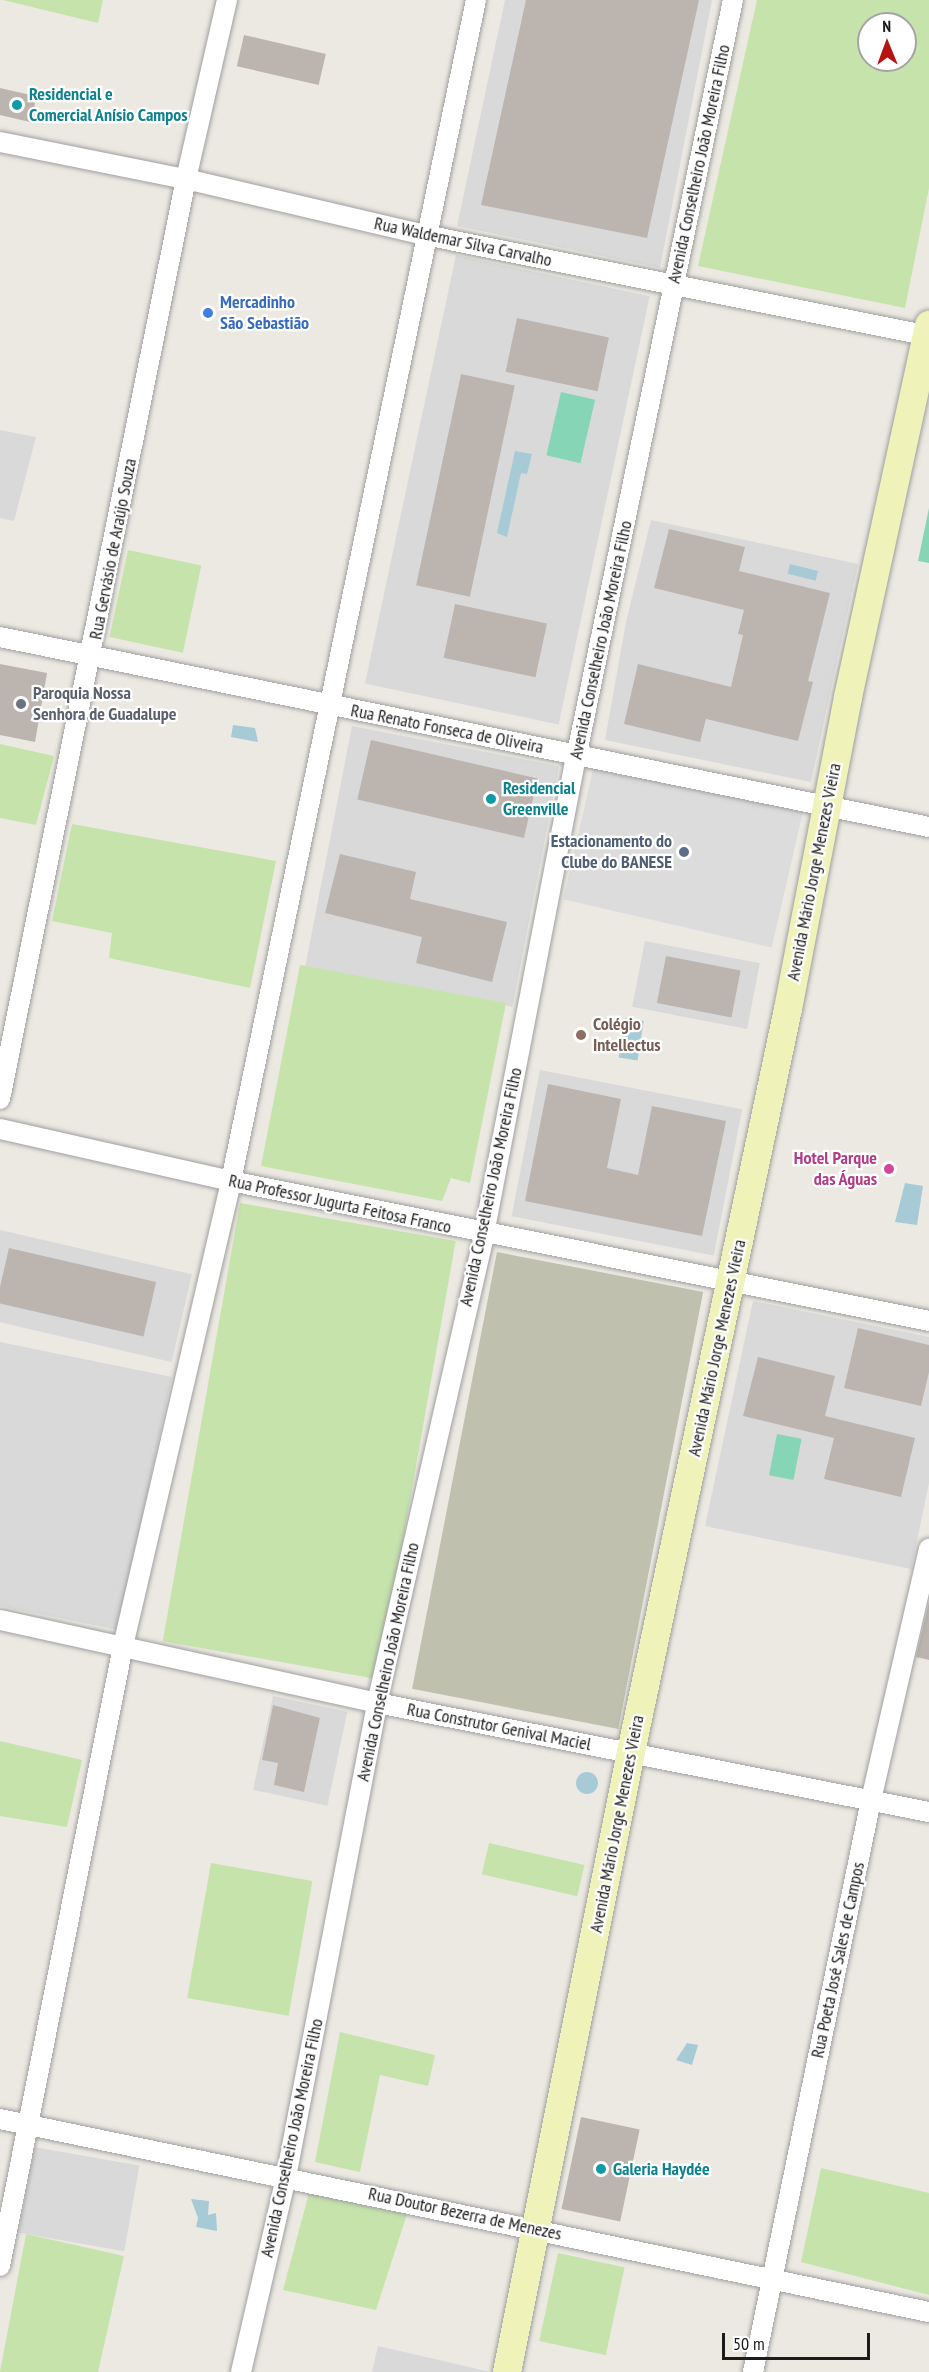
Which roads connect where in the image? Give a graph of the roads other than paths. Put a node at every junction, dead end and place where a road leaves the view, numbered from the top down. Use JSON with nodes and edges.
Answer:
{"nodes":[{"id":1,"x":227,"y":0,"type":"edge"},
{"id":2,"x":476,"y":0,"type":"edge"},
{"id":3,"x":733,"y":0,"type":"edge"},
{"id":4,"x":0,"y":142,"type":"edge"},
{"id":5,"x":186,"y":179,"type":"junction"},
{"id":6,"x":425,"y":236,"type":"junction"},
{"id":7,"x":674,"y":286,"type":"junction"},
{"id":8,"x":928,"y":332,"type":"edge"},
{"id":9,"x":0,"y":637,"type":"edge"},
{"id":10,"x":92,"y":657,"type":"junction"},
{"id":11,"x":327,"y":706,"type":"junction"},
{"id":12,"x":577,"y":753,"type":"junction"},
{"id":13,"x":828,"y":806,"type":"junction"},
{"id":14,"x":929,"y":827,"type":"edge"},
{"id":15,"x":0,"y":1099,"type":"edge"},
{"id":16,"x":0,"y":1129,"type":"edge"},
{"id":17,"x":231,"y":1181,"type":"junction"},
{"id":18,"x":484,"y":1234,"type":"junction"},
{"id":19,"x":732,"y":1282,"type":"junction"},
{"id":20,"x":929,"y":1322,"type":"edge"},
{"id":21,"x":929,"y":1549,"type":"edge"},
{"id":22,"x":0,"y":1620,"type":"edge"},
{"id":23,"x":123,"y":1646,"type":"junction"},
{"id":24,"x":377,"y":1703,"type":"junction"},
{"id":25,"x":631,"y":1752,"type":"junction"},
{"id":26,"x":871,"y":1800,"type":"junction"},
{"id":27,"x":929,"y":1812,"type":"edge"},
{"id":28,"x":0,"y":2119,"type":"edge"},
{"id":29,"x":29,"y":2125,"type":"junction"},
{"id":30,"x":286,"y":2177,"type":"junction"},
{"id":31,"x":536,"y":2230,"type":"junction"},
{"id":32,"x":0,"y":2266,"type":"edge"},
{"id":33,"x":773,"y":2277,"type":"junction"},
{"id":34,"x":929,"y":2312,"type":"edge"},
{"id":35,"x":242,"y":2372,"type":"edge"},
{"id":36,"x":507,"y":2372,"type":"edge"},
{"id":37,"x":753,"y":2372,"type":"edge"}],
"edges":[{"from":1,"to":5,"type":"street","name":"Rua Gervásio de Araújo Souza"},
{"from":2,"to":6,"type":"street"},
{"from":3,"to":7,"type":"street","name":"Avenida Conselheiro João Moreira Filho"},
{"from":4,"to":5,"type":"street","name":"Rua Waldemar Silva Carvalho"},
{"from":5,"to":6,"type":"street","name":"Rua Waldemar Silva Carvalho"},
{"from":5,"to":10,"type":"street","name":"Rua Gervásio de Araújo Souza"},
{"from":6,"to":7,"type":"street","name":"Rua Waldemar Silva Carvalho"},
{"from":6,"to":11,"type":"street"},
{"from":7,"to":8,"type":"street","name":"Rua Waldemar Silva Carvalho"},
{"from":7,"to":12,"type":"street","name":"Avenida Conselheiro João Moreira Filho"},
{"from":8,"to":13,"type":"street","name":"Avenida Mário Jorge Menezes Vieira"},
{"from":9,"to":10,"type":"street","name":"Rua Renato Fonseca de Oliveira"},
{"from":10,"to":11,"type":"street","name":"Rua Renato Fonseca de Oliveira"},
{"from":10,"to":15,"type":"street","name":"Rua Gervásio de Araújo Souza"},
{"from":11,"to":12,"type":"street","name":"Rua Renato Fonseca de Oliveira"},
{"from":11,"to":17,"type":"street"},
{"from":12,"to":13,"type":"street","name":"Rua Renato Fonseca de Oliveira"},
{"from":12,"to":18,"type":"street","name":"Avenida Conselheiro João Moreira Filho"},
{"from":13,"to":14,"type":"street","name":"Rua Renato Fonseca de Oliveira"},
{"from":13,"to":19,"type":"street","name":"Avenida Mário Jorge Menezes Vieira"},
{"from":16,"to":17,"type":"street","name":"Rua Professor Jugurta Feitosa Franco"},
{"from":17,"to":18,"type":"street","name":"Rua Professor Jugurta Feitosa Franco"},
{"from":17,"to":23,"type":"street"},
{"from":18,"to":19,"type":"street","name":"Rua Professor Jugurta Feitosa Franco"},
{"from":18,"to":24,"type":"street","name":"Avenida Conselheiro João Moreira Filho"},
{"from":19,"to":20,"type":"street","name":"Rua Professor Jugurta Feitosa Franco"},
{"from":19,"to":25,"type":"street","name":"Avenida Mário Jorge Menezes Vieira"},
{"from":21,"to":26,"type":"street","name":"Rua Poeta José Sales de Campos"},
{"from":22,"to":23,"type":"street","name":"Rua Construtor Genival Maciel"},
{"from":23,"to":24,"type":"street","name":"Rua Construtor Genival Maciel"},
{"from":23,"to":29,"type":"street"},
{"from":24,"to":25,"type":"street","name":"Rua Construtor Genival Maciel"},
{"from":24,"to":30,"type":"street","name":"Avenida Conselheiro João Moreira Filho"},
{"from":25,"to":26,"type":"street","name":"Rua Construtor Genival Maciel"},
{"from":25,"to":31,"type":"street","name":"Avenida Mário Jorge Menezes Vieira"},
{"from":26,"to":27,"type":"street","name":"Rua Construtor Genival Maciel"},
{"from":26,"to":33,"type":"street","name":"Rua Poeta José Sales de Campos"},
{"from":28,"to":29,"type":"street","name":"Rua Doutor Bezerra de Menezes"},
{"from":29,"to":30,"type":"street","name":"Rua Doutor Bezerra de Menezes"},
{"from":29,"to":32,"type":"street"},
{"from":30,"to":31,"type":"street","name":"Rua Doutor Bezerra de Menezes"},
{"from":30,"to":35,"type":"street","name":"Avenida Conselheiro João Moreira Filho"},
{"from":31,"to":33,"type":"street","name":"Rua Doutor Bezerra de Menezes"},
{"from":31,"to":36,"type":"street","name":"Avenida Mário Jorge Menezes Vieira"},
{"from":33,"to":34,"type":"street","name":"Rua Doutor Bezerra de Menezes"},
{"from":33,"to":37,"type":"street","name":"Rua Poeta José Sales de Campos"}]}
